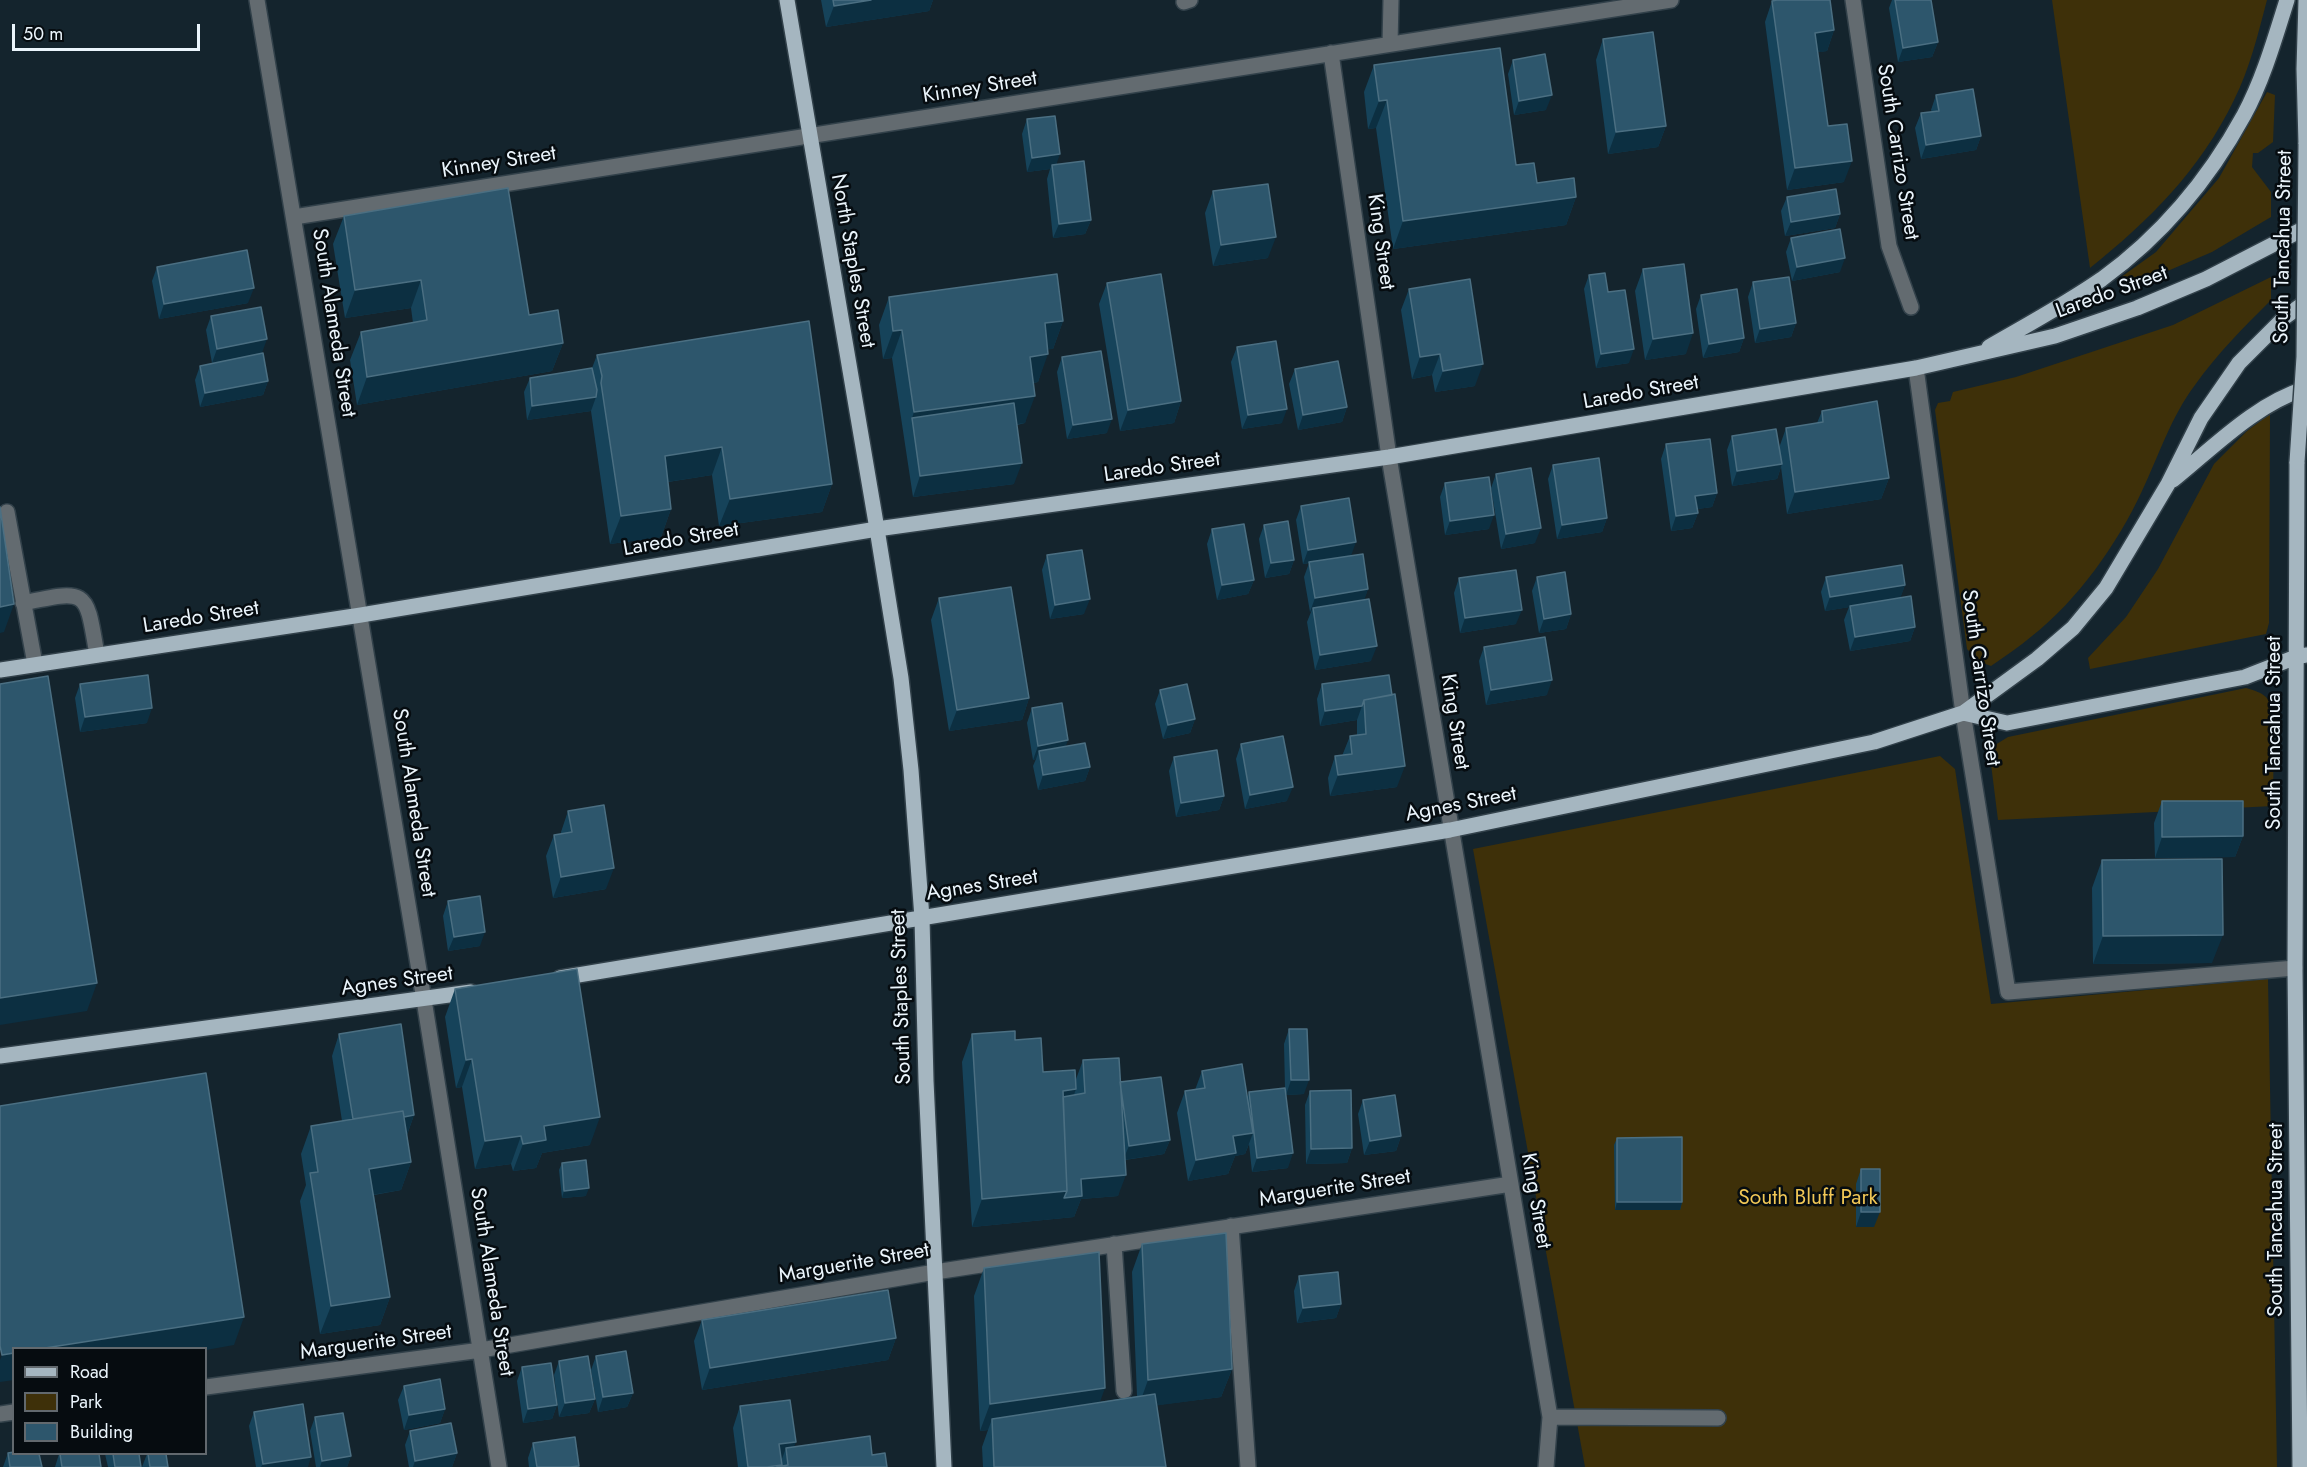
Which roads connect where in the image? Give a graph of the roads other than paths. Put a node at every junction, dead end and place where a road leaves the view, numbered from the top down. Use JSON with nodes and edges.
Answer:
{"nodes":[{"id":1,"x":257,"y":0,"type":"edge"},
{"id":2,"x":787,"y":0,"type":"edge"},
{"id":3,"x":1391,"y":0,"type":"edge"},
{"id":4,"x":1671,"y":0,"type":"edge"},
{"id":5,"x":1853,"y":0,"type":"edge"},
{"id":6,"x":2287,"y":0,"type":"edge"},
{"id":7,"x":2306,"y":0,"type":"edge"},
{"id":8,"x":1390,"y":44,"type":"junction"},
{"id":9,"x":1331,"y":53,"type":"junction"},
{"id":10,"x":2307,"y":126,"type":"edge"},
{"id":11,"x":809,"y":136,"type":"junction"},
{"id":12,"x":2306,"y":144,"type":"edge"},
{"id":13,"x":294,"y":217,"type":"junction"},
{"id":14,"x":2307,"y":227,"type":"edge"},
{"id":15,"x":2307,"y":301,"type":"edge"},
{"id":16,"x":1911,"y":307,"type":"dead end"},
{"id":17,"x":1972,"y":356,"type":"junction"},
{"id":18,"x":1917,"y":368,"type":"junction"},
{"id":19,"x":2307,"y":388,"type":"edge"},
{"id":20,"x":1389,"y":457,"type":"junction"},
{"id":21,"x":2168,"y":484,"type":"junction"},
{"id":22,"x":7,"y":512,"type":"dead end"},
{"id":23,"x":877,"y":529,"type":"junction"},
{"id":24,"x":23,"y":603,"type":"junction"},
{"id":25,"x":361,"y":615,"type":"junction"},
{"id":26,"x":97,"y":655,"type":"junction"},
{"id":27,"x":2301,"y":656,"type":"edge"},
{"id":28,"x":35,"y":664,"type":"junction"},
{"id":29,"x":0,"y":670,"type":"edge"},
{"id":30,"x":1963,"y":713,"type":"junction"},
{"id":31,"x":1450,"y":830,"type":"junction"},
{"id":32,"x":922,"y":918,"type":"junction"},
{"id":33,"x":2295,"y":968,"type":"junction"},
{"id":34,"x":541,"y":981,"type":"edge"},
{"id":35,"x":483,"y":990,"type":"edge"},
{"id":36,"x":424,"y":1000,"type":"junction"},
{"id":37,"x":2301,"y":1015,"type":"edge"},
{"id":38,"x":0,"y":1056,"type":"edge"},
{"id":39,"x":1510,"y":1184,"type":"junction"},
{"id":40,"x":1231,"y":1226,"type":"junction"},
{"id":41,"x":1114,"y":1244,"type":"junction"},
{"id":42,"x":935,"y":1272,"type":"junction"},
{"id":43,"x":481,"y":1350,"type":"junction"},
{"id":44,"x":207,"y":1387,"type":"edge"},
{"id":45,"x":1124,"y":1391,"type":"dead end"},
{"id":46,"x":1550,"y":1417,"type":"junction"},
{"id":47,"x":1718,"y":1418,"type":"dead end"},
{"id":48,"x":499,"y":1467,"type":"edge"},
{"id":49,"x":944,"y":1467,"type":"edge"},
{"id":50,"x":1248,"y":1467,"type":"edge"},
{"id":51,"x":1546,"y":1467,"type":"edge"},
{"id":52,"x":2300,"y":1467,"type":"edge"}],
"edges":[{"from":1,"to":13,"type":"street","name":"South Alameda Street"},
{"from":2,"to":11,"type":"main road","name":"North Staples Street"},
{"from":3,"to":8,"type":"street"},
{"from":4,"to":8,"type":"street","name":"Kinney Street"},
{"from":5,"to":16,"type":"street","name":"South Carrizo Street"},
{"from":6,"to":17,"type":"main road"},
{"from":7,"to":10,"type":"main road","name":"South Tancahua Street"},
{"from":8,"to":9,"type":"street","name":"Kinney Street"},
{"from":9,"to":11,"type":"street","name":"Kinney Street"},
{"from":9,"to":20,"type":"street","name":"King Street"},
{"from":10,"to":12,"type":"main road","name":"South Tancahua Street"},
{"from":11,"to":13,"type":"street","name":"Kinney Street"},
{"from":11,"to":23,"type":"main road","name":"North Staples Street"},
{"from":12,"to":27,"type":"main road","name":"South Tancahua Street","bridge":true},
{"from":13,"to":25,"type":"street","name":"South Alameda Street"},
{"from":14,"to":17,"type":"main road","name":"Laredo Street"},
{"from":15,"to":21,"type":"main road"},
{"from":17,"to":18,"type":"main road","name":"Laredo Street"},
{"from":18,"to":20,"type":"main road","name":"Laredo Street"},
{"from":18,"to":30,"type":"street","name":"South Carrizo Street"},
{"from":19,"to":21,"type":"main road"},
{"from":20,"to":23,"type":"main road","name":"Laredo Street"},
{"from":20,"to":31,"type":"street","name":"King Street"},
{"from":21,"to":30,"type":"main road"},
{"from":22,"to":24,"type":"street"},
{"from":23,"to":25,"type":"main road","name":"Laredo Street"},
{"from":23,"to":32,"type":"main road","name":"South Staples Street"},
{"from":24,"to":26,"type":"street"},
{"from":24,"to":28,"type":"street"},
{"from":25,"to":26,"type":"main road","name":"Laredo Street"},
{"from":25,"to":36,"type":"street","name":"South Alameda Street"},
{"from":26,"to":28,"type":"main road","name":"Laredo Street"},
{"from":27,"to":30,"type":"main road"},
{"from":27,"to":33,"type":"main road","name":"South Tancahua Street"},
{"from":28,"to":29,"type":"main road","name":"Laredo Street"},
{"from":30,"to":31,"type":"main road","name":"Agnes Street"},
{"from":30,"to":33,"type":"street","name":"South Carrizo Street"},
{"from":31,"to":32,"type":"main road","name":"Agnes Street"},
{"from":31,"to":39,"type":"street","name":"King Street"},
{"from":32,"to":34,"type":"main road","name":"Agnes Street"},
{"from":32,"to":42,"type":"main road","name":"South Staples Street"},
{"from":33,"to":37,"type":"main road","name":"South Tancahua Street"},
{"from":35,"to":36,"type":"main road","name":"Agnes Street"},
{"from":36,"to":38,"type":"main road","name":"Agnes Street"},
{"from":36,"to":43,"type":"street","name":"South Alameda Street"},
{"from":37,"to":52,"type":"main road","name":"South Tancahua Street"},
{"from":39,"to":40,"type":"street","name":"Marguerite Street"},
{"from":39,"to":46,"type":"street","name":"King Street"},
{"from":40,"to":41,"type":"street","name":"Marguerite Street"},
{"from":40,"to":50,"type":"street"},
{"from":41,"to":42,"type":"street","name":"Marguerite Street"},
{"from":41,"to":45,"type":"street"},
{"from":42,"to":43,"type":"street","name":"Marguerite Street"},
{"from":42,"to":49,"type":"main road","name":"South Staples Street"},
{"from":43,"to":44,"type":"street","name":"Marguerite Street"},
{"from":43,"to":48,"type":"street","name":"South Alameda Street"},
{"from":46,"to":47,"type":"street"},
{"from":46,"to":51,"type":"street","name":"King Street"}]}
